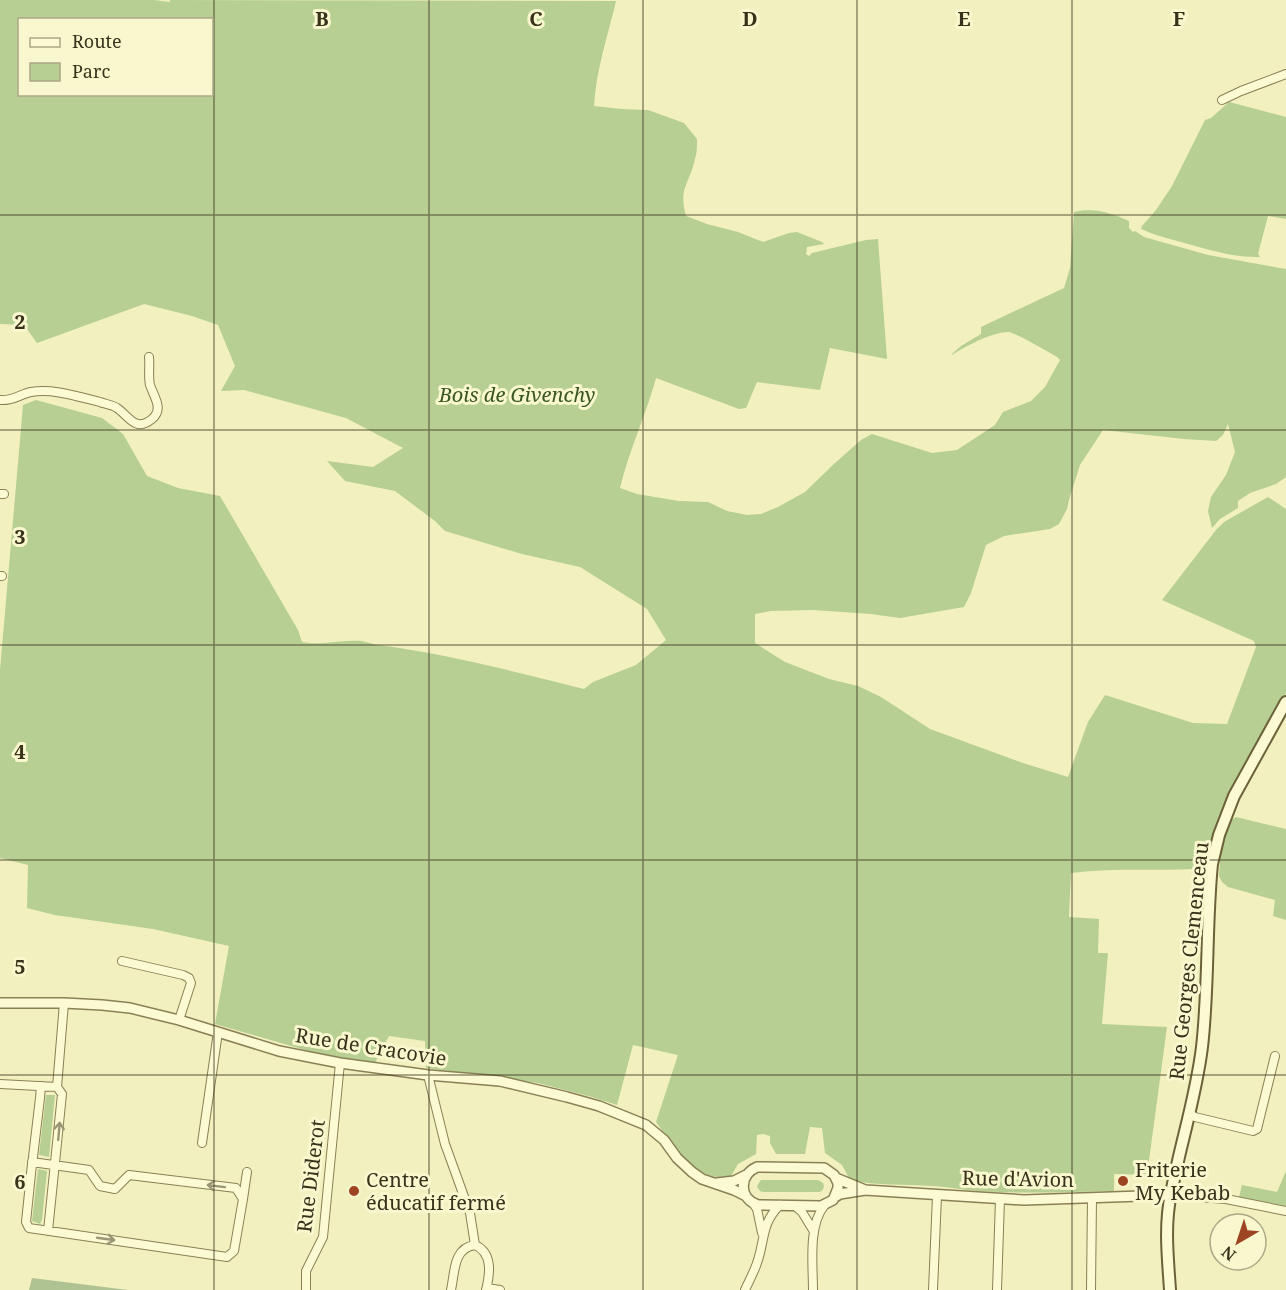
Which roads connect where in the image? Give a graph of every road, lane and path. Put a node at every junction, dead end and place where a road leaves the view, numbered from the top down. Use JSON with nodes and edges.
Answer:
{"nodes":[{"id":1,"x":1286,"y":74,"type":"edge"},
{"id":2,"x":1222,"y":100,"type":"dead end"},
{"id":3,"x":149,"y":357,"type":"dead end"},
{"id":4,"x":0,"y":400,"type":"edge"},
{"id":5,"x":1286,"y":702,"type":"edge"},
{"id":6,"x":122,"y":962,"type":"dead end"},
{"id":7,"x":0,"y":1003,"type":"edge"},
{"id":8,"x":63,"y":1003,"type":"junction"},
{"id":9,"x":179,"y":1020,"type":"junction"},
{"id":10,"x":218,"y":1032,"type":"junction"},
{"id":11,"x":1275,"y":1056,"type":"dead end"},
{"id":12,"x":340,"y":1064,"type":"junction"},
{"id":13,"x":428,"y":1075,"type":"junction"},
{"id":14,"x":0,"y":1084,"type":"edge"},
{"id":15,"x":41,"y":1086,"type":"junction"},
{"id":16,"x":57,"y":1087,"type":"junction"},
{"id":17,"x":1190,"y":1114,"type":"junction"},
{"id":18,"x":202,"y":1143,"type":"dead end"},
{"id":19,"x":32,"y":1162,"type":"junction"},
{"id":20,"x":56,"y":1166,"type":"junction"},
{"id":21,"x":247,"y":1172,"type":"dead end"},
{"id":22,"x":746,"y":1175,"type":"junction"},
{"id":23,"x":836,"y":1178,"type":"junction"},
{"id":24,"x":714,"y":1183,"type":"junction"},
{"id":25,"x":865,"y":1190,"type":"junction"},
{"id":26,"x":1170,"y":1195,"type":"junction"},
{"id":27,"x":937,"y":1196,"type":"junction"},
{"id":28,"x":836,"y":1197,"type":"junction"},
{"id":29,"x":1092,"y":1198,"type":"junction"},
{"id":30,"x":243,"y":1199,"type":"junction"},
{"id":31,"x":1000,"y":1199,"type":"junction"},
{"id":32,"x":750,"y":1200,"type":"junction"},
{"id":33,"x":780,"y":1205,"type":"junction"},
{"id":34,"x":795,"y":1206,"type":"junction"},
{"id":35,"x":824,"y":1206,"type":"junction"},
{"id":36,"x":1286,"y":1211,"type":"edge"},
{"id":37,"x":813,"y":1230,"type":"junction"},
{"id":38,"x":48,"y":1231,"type":"junction"},
{"id":39,"x":762,"y":1237,"type":"junction"},
{"id":40,"x":475,"y":1245,"type":"junction"},
{"id":41,"x":487,"y":1289,"type":"edge"},
{"id":42,"x":306,"y":1290,"type":"edge"},
{"id":43,"x":451,"y":1290,"type":"edge"},
{"id":44,"x":500,"y":1290,"type":"edge"},
{"id":45,"x":745,"y":1290,"type":"edge"},
{"id":46,"x":813,"y":1290,"type":"edge"},
{"id":47,"x":933,"y":1290,"type":"edge"},
{"id":48,"x":997,"y":1290,"type":"edge"},
{"id":49,"x":1091,"y":1290,"type":"edge"},
{"id":50,"x":1170,"y":1290,"type":"edge"}],
"edges":[{"from":1,"to":2,"type":"street"},
{"from":3,"to":4,"type":"street"},
{"from":5,"to":17,"type":"main road","name":"Rue Georges Clemenceau"},
{"from":6,"to":9,"type":"street"},
{"from":7,"to":8,"type":"street","name":"Rue de Cracovie"},
{"from":8,"to":9,"type":"street","name":"Rue de Cracovie"},
{"from":8,"to":16,"type":"street"},
{"from":9,"to":10,"type":"street","name":"Rue de Cracovie"},
{"from":10,"to":12,"type":"street","name":"Rue de Cracovie"},
{"from":10,"to":18,"type":"street"},
{"from":11,"to":17,"type":"street"},
{"from":12,"to":13,"type":"street","name":"Rue de Cracovie"},
{"from":12,"to":42,"type":"street","name":"Rue Diderot"},
{"from":13,"to":24,"type":"street","name":"Rue de Cracovie"},
{"from":13,"to":40,"type":"street"},
{"from":14,"to":15,"type":"street"},
{"from":15,"to":16,"type":"street"},
{"from":15,"to":19,"type":"street"},
{"from":20,"to":16,"type":"street","one_way":true},
{"from":17,"to":26,"type":"main road","name":"Rue Georges Clemenceau"},
{"from":19,"to":20,"type":"street"},
{"from":19,"to":38,"type":"street"},
{"from":30,"to":20,"type":"street","one_way":true},
{"from":20,"to":38,"type":"street"},
{"from":21,"to":30,"type":"street"},
{"from":22,"to":23,"type":"street","name":"Rue d'Avion"},
{"from":22,"to":24,"type":"street"},
{"from":22,"to":32,"type":"street"},
{"from":23,"to":25,"type":"street","name":"Rue d'Avion"},
{"from":23,"to":28,"type":"street"},
{"from":24,"to":32,"type":"street","name":"Rue de Cracovie"},
{"from":25,"to":27,"type":"street","name":"Rue d'Avion"},
{"from":25,"to":28,"type":"street","name":"Rue d'Avion"},
{"from":26,"to":29,"type":"street","name":"Rue d'Avion"},
{"from":26,"to":36,"type":"street"},
{"from":26,"to":50,"type":"main road","name":"Rue Georges Clemenceau"},
{"from":27,"to":31,"type":"street","name":"Rue d'Avion"},
{"from":27,"to":47,"type":"street"},
{"from":28,"to":35,"type":"street"},
{"from":29,"to":31,"type":"street","name":"Rue d'Avion"},
{"from":29,"to":49,"type":"street"},
{"from":38,"to":30,"type":"street","one_way":true},
{"from":31,"to":48,"type":"street"},
{"from":32,"to":33,"type":"street","name":"Rue de Cracovie"},
{"from":32,"to":39,"type":"street"},
{"from":33,"to":34,"type":"street","name":"Rue de Cracovie"},
{"from":33,"to":39,"type":"street"},
{"from":34,"to":35,"type":"street","name":"Rue de Cracovie"},
{"from":34,"to":37,"type":"street"},
{"from":35,"to":37,"type":"street"},
{"from":37,"to":46,"type":"street"},
{"from":39,"to":45,"type":"street"},
{"from":40,"to":41,"type":"street"},
{"from":40,"to":43,"type":"street"},
{"from":41,"to":44,"type":"street"}]}
